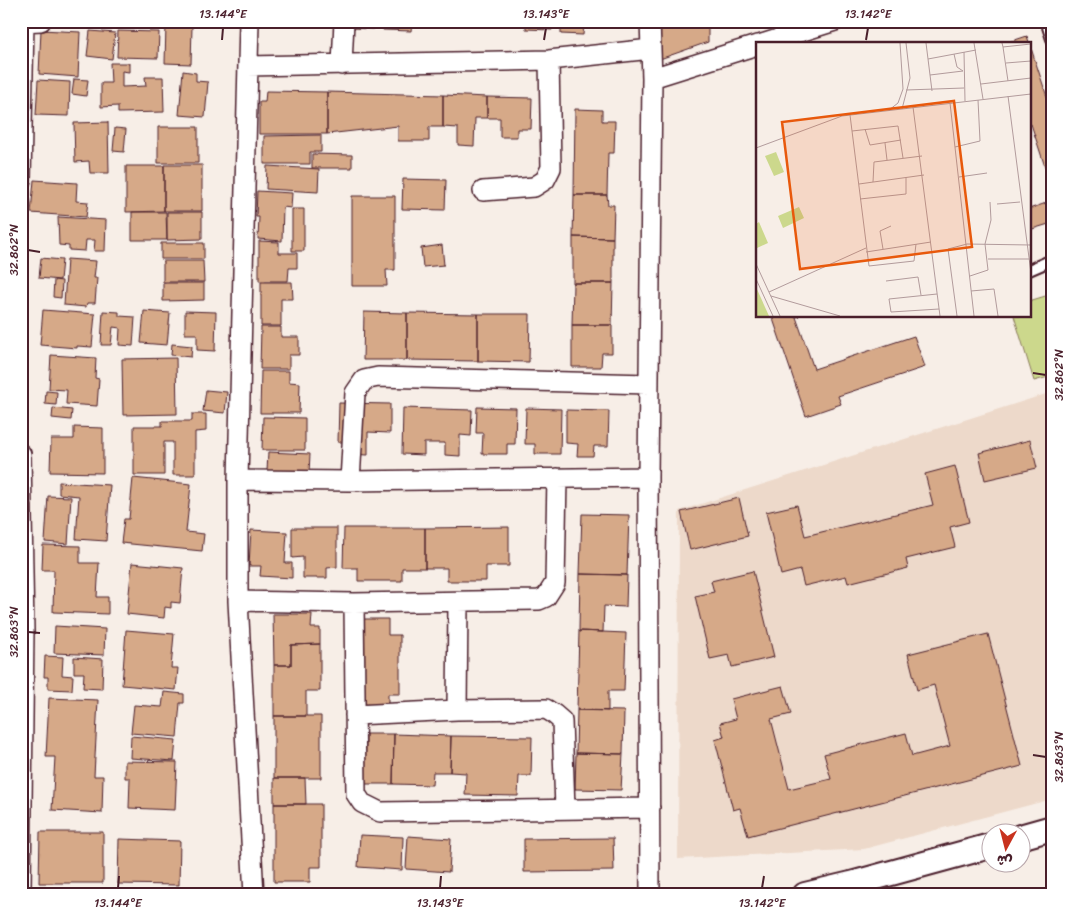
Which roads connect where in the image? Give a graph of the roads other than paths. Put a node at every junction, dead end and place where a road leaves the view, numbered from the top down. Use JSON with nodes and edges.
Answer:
{"nodes":[{"id":1,"x":248,"y":21,"type":"edge"},
{"id":2,"x":344,"y":21,"type":"edge"},
{"id":3,"x":650,"y":21,"type":"edge"},
{"id":4,"x":835,"y":21,"type":"edge"},
{"id":5,"x":1046,"y":21,"type":"edge"},
{"id":6,"x":28,"y":22,"type":"edge"},
{"id":7,"x":1052,"y":39,"type":"edge"},
{"id":8,"x":768,"y":42,"type":"edge"},
{"id":9,"x":756,"y":45,"type":"edge"},
{"id":10,"x":652,"y":49,"type":"junction"},
{"id":11,"x":549,"y":60,"type":"junction"},
{"id":12,"x":342,"y":64,"type":"junction"},
{"id":13,"x":248,"y":66,"type":"junction"},
{"id":14,"x":652,"y":78,"type":"junction"},
{"id":15,"x":21,"y":180,"type":"edge"},
{"id":16,"x":483,"y":191,"type":"dead end"},
{"id":17,"x":1052,"y":260,"type":"edge"},
{"id":18,"x":1030,"y":270,"type":"edge"},
{"id":19,"x":649,"y":384,"type":"junction"},
{"id":20,"x":21,"y":454,"type":"edge"},
{"id":21,"x":648,"y":476,"type":"junction"},
{"id":22,"x":557,"y":478,"type":"junction"},
{"id":23,"x":238,"y":480,"type":"junction"},
{"id":24,"x":350,"y":481,"type":"junction"},
{"id":25,"x":238,"y":602,"type":"junction"},
{"id":26,"x":458,"y":602,"type":"junction"},
{"id":27,"x":354,"y":604,"type":"junction"},
{"id":28,"x":23,"y":631,"type":"edge"},
{"id":29,"x":457,"y":710,"type":"junction"},
{"id":30,"x":355,"y":715,"type":"junction"},
{"id":31,"x":650,"y":808,"type":"junction"},
{"id":32,"x":565,"y":809,"type":"junction"},
{"id":33,"x":1052,"y":828,"type":"edge"},
{"id":34,"x":1030,"y":834,"type":"edge"},
{"id":35,"x":980,"y":849,"type":"edge"},
{"id":36,"x":21,"y":890,"type":"edge"},
{"id":37,"x":254,"y":895,"type":"edge"},
{"id":38,"x":650,"y":895,"type":"edge"},
{"id":39,"x":804,"y":895,"type":"edge"}],
"edges":[{"from":1,"to":13,"type":"street"},
{"from":2,"to":12,"type":"street"},
{"from":3,"to":10,"type":"street"},
{"from":4,"to":8,"type":"street"},
{"from":5,"to":7,"type":"lane"},
{"from":6,"to":15,"type":"street"},
{"from":9,"to":14,"type":"street"},
{"from":10,"to":11,"type":"street"},
{"from":10,"to":14,"type":"street"},
{"from":11,"to":12,"type":"street"},
{"from":11,"to":16,"type":"street"},
{"from":12,"to":13,"type":"street"},
{"from":13,"to":23,"type":"street"},
{"from":14,"to":19,"type":"street"},
{"from":17,"to":18,"type":"lane"},
{"from":19,"to":21,"type":"street"},
{"from":19,"to":24,"type":"street"},
{"from":20,"to":28,"type":"street"},
{"from":21,"to":22,"type":"street"},
{"from":21,"to":31,"type":"street"},
{"from":22,"to":24,"type":"street"},
{"from":22,"to":26,"type":"street"},
{"from":23,"to":24,"type":"street"},
{"from":23,"to":25,"type":"street"},
{"from":25,"to":27,"type":"street"},
{"from":25,"to":37,"type":"street"},
{"from":26,"to":27,"type":"street"},
{"from":26,"to":29,"type":"street"},
{"from":27,"to":30,"type":"street"},
{"from":28,"to":36,"type":"street"},
{"from":29,"to":30,"type":"street"},
{"from":29,"to":32,"type":"street"},
{"from":30,"to":32,"type":"street"},
{"from":31,"to":32,"type":"street"},
{"from":31,"to":38,"type":"street"},
{"from":33,"to":34,"type":"street"},
{"from":35,"to":39,"type":"street"}]}
